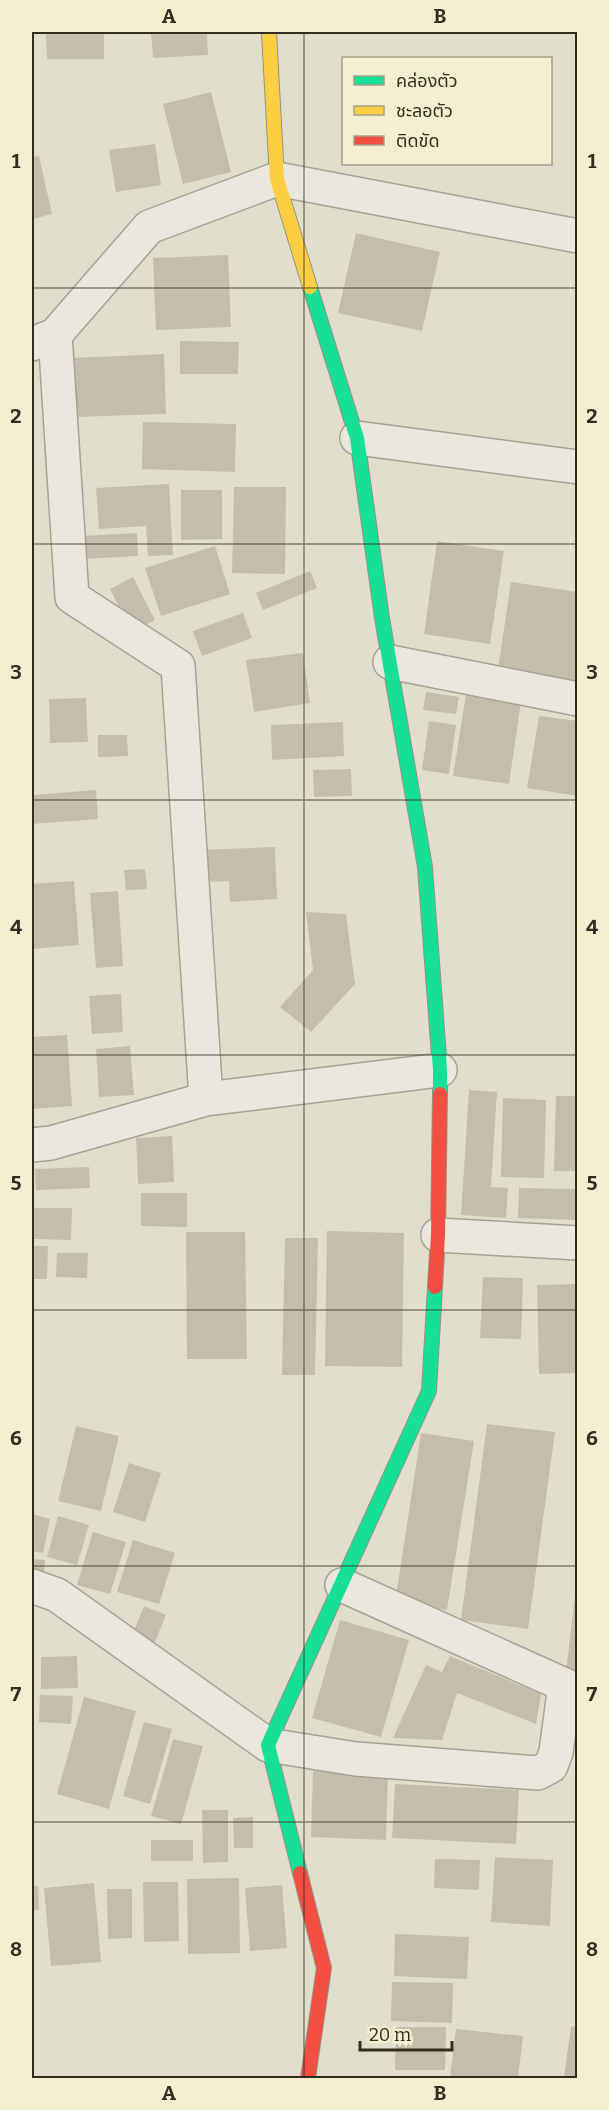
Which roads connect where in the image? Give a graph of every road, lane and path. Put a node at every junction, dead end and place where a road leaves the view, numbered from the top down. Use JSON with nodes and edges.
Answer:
{"nodes":[{"id":1,"x":269,"y":32,"type":"edge"},
{"id":2,"x":277,"y":179,"type":"junction"},
{"id":3,"x":578,"y":236,"type":"edge"},
{"id":4,"x":43,"y":339,"type":"edge"},
{"id":5,"x":357,"y":438,"type":"junction"},
{"id":6,"x":578,"y":467,"type":"edge"},
{"id":7,"x":390,"y":662,"type":"junction"},
{"id":8,"x":578,"y":699,"type":"edge"},
{"id":9,"x":440,"y":1070,"type":"junction"},
{"id":10,"x":206,"y":1099,"type":"junction"},
{"id":11,"x":32,"y":1144,"type":"edge"},
{"id":12,"x":438,"y":1235,"type":"junction"},
{"id":13,"x":578,"y":1243,"type":"edge"},
{"id":14,"x":342,"y":1585,"type":"junction"},
{"id":15,"x":32,"y":1586,"type":"edge"},
{"id":16,"x":571,"y":1688,"type":"edge"},
{"id":17,"x":268,"y":1745,"type":"junction"},
{"id":18,"x":308,"y":2079,"type":"edge"}],
"edges":[{"from":1,"to":2,"type":"street"},
{"from":2,"to":3,"type":"street"},
{"from":2,"to":4,"type":"street"},
{"from":2,"to":5,"type":"street"},
{"from":4,"to":10,"type":"street"},
{"from":5,"to":6,"type":"street"},
{"from":5,"to":7,"type":"street"},
{"from":7,"to":8,"type":"street"},
{"from":7,"to":9,"type":"street"},
{"from":9,"to":10,"type":"street"},
{"from":9,"to":12,"type":"street"},
{"from":10,"to":11,"type":"street"},
{"from":12,"to":13,"type":"street"},
{"from":12,"to":14,"type":"street"},
{"from":14,"to":16,"type":"street"},
{"from":14,"to":17,"type":"street"},
{"from":15,"to":17,"type":"street"},
{"from":16,"to":17,"type":"street"},
{"from":17,"to":18,"type":"street"}]}
